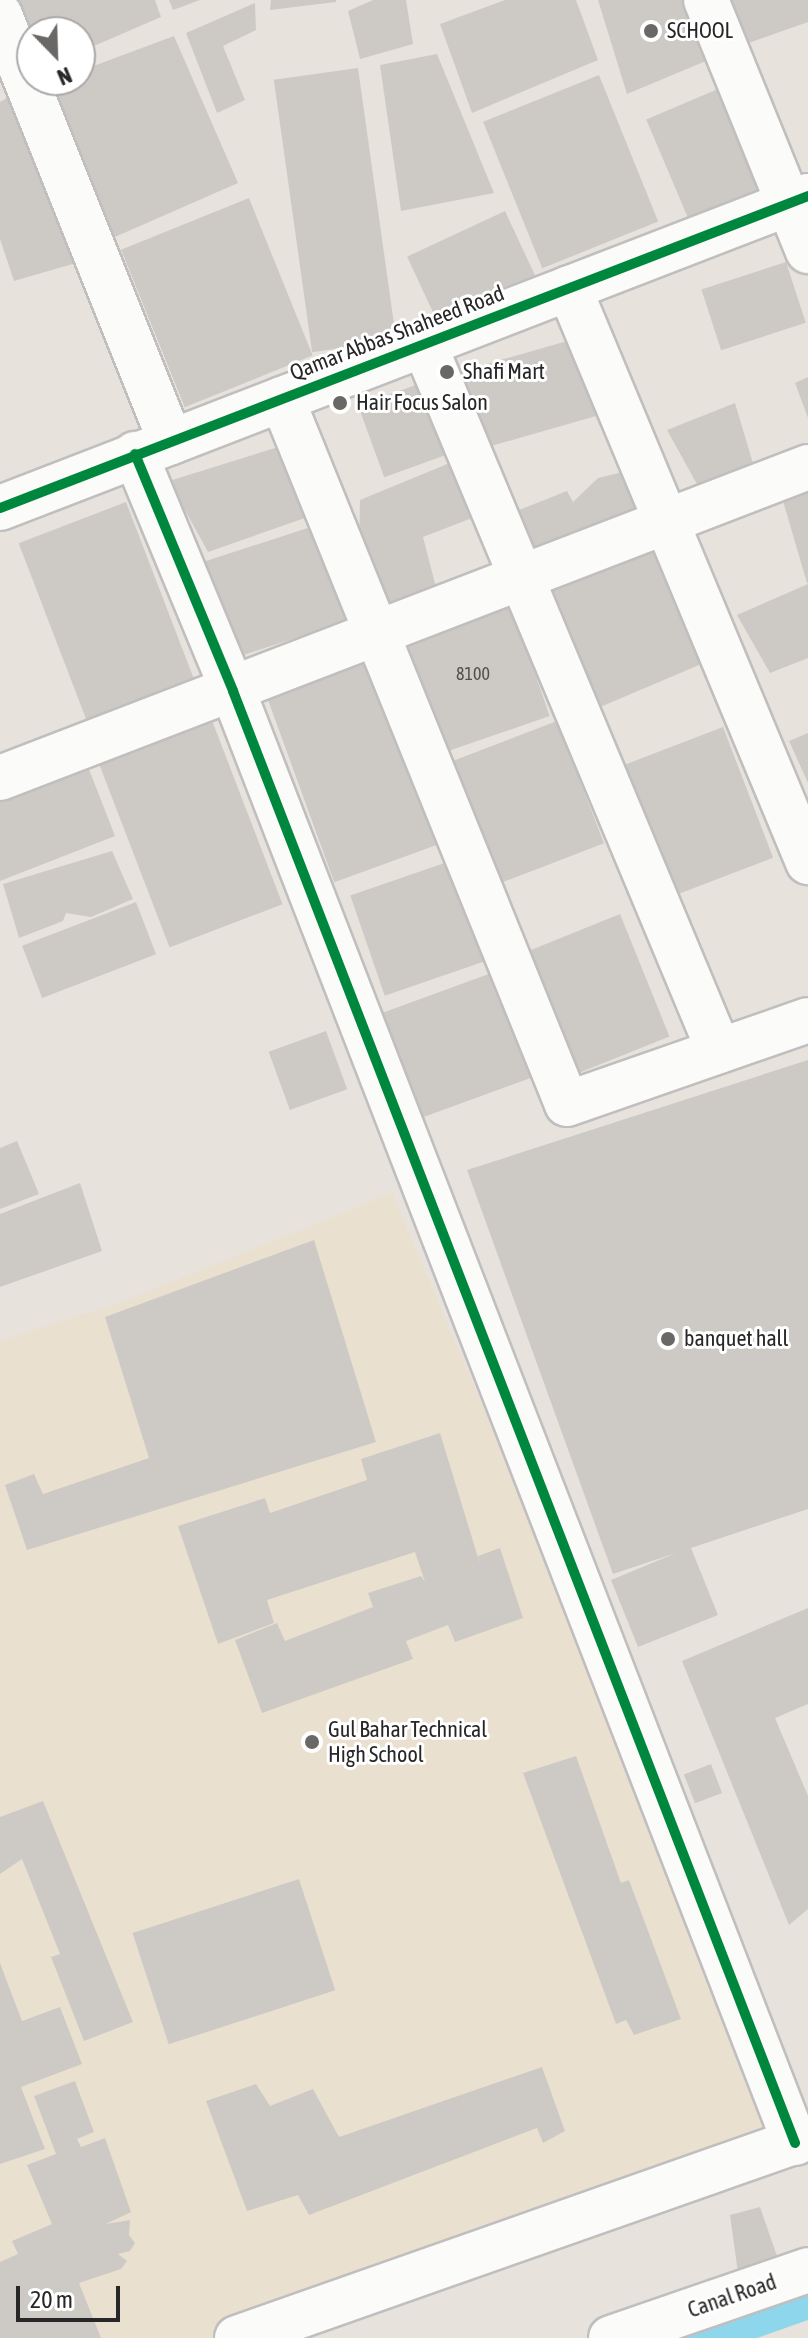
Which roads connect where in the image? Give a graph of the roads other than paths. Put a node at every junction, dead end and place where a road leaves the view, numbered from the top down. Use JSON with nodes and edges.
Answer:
{"nodes":[{"id":1,"x":706,"y":0,"type":"edge"},
{"id":2,"x":0,"y":15,"type":"edge"},
{"id":3,"x":798,"y":200,"type":"edge"},
{"id":4,"x":808,"y":251,"type":"edge"},
{"id":5,"x":569,"y":288,"type":"junction"},
{"id":6,"x":424,"y":344,"type":"junction"},
{"id":7,"x":282,"y":399,"type":"junction"},
{"id":8,"x":153,"y":448,"type":"junction"},
{"id":9,"x":808,"y":467,"type":"edge"},
{"id":10,"x":0,"y":508,"type":"edge"},
{"id":11,"x":666,"y":522,"type":"junction"},
{"id":12,"x":521,"y":578,"type":"junction"},
{"id":13,"x":378,"y":633,"type":"junction"},
{"id":14,"x":233,"y":691,"type":"junction"},
{"id":15,"x":0,"y":778,"type":"edge"},
{"id":16,"x":808,"y":862,"type":"edge"},
{"id":17,"x":808,"y":1020,"type":"edge"},
{"id":18,"x":719,"y":1051,"type":"junction"},
{"id":19,"x":801,"y":2140,"type":"edge"},
{"id":20,"x":808,"y":2270,"type":"edge"},
{"id":21,"x":237,"y":2338,"type":"edge"},
{"id":22,"x":611,"y":2338,"type":"edge"}],
"edges":[{"from":1,"to":3,"type":"street"},
{"from":2,"to":8,"type":"street"},
{"from":3,"to":4,"type":"street"},
{"from":3,"to":5,"type":"street","name":"Qamar Abbas Shaheed Road"},
{"from":5,"to":6,"type":"street","name":"Qamar Abbas Shaheed Road"},
{"from":5,"to":11,"type":"street"},
{"from":6,"to":7,"type":"street","name":"Qamar Abbas Shaheed Road"},
{"from":6,"to":12,"type":"street"},
{"from":7,"to":8,"type":"street","name":"Qamar Abbas Shaheed Road"},
{"from":7,"to":13,"type":"street"},
{"from":8,"to":10,"type":"street","name":"Qamar Abbas Shaheed Road"},
{"from":8,"to":14,"type":"street"},
{"from":9,"to":11,"type":"street"},
{"from":11,"to":12,"type":"street"},
{"from":11,"to":16,"type":"street"},
{"from":12,"to":13,"type":"street"},
{"from":12,"to":18,"type":"street"},
{"from":13,"to":14,"type":"street"},
{"from":13,"to":18,"type":"street"},
{"from":14,"to":15,"type":"street"},
{"from":14,"to":19,"type":"street"},
{"from":17,"to":18,"type":"street"},
{"from":19,"to":21,"type":"street"},
{"from":20,"to":22,"type":"street","name":"Canal Road"}]}
